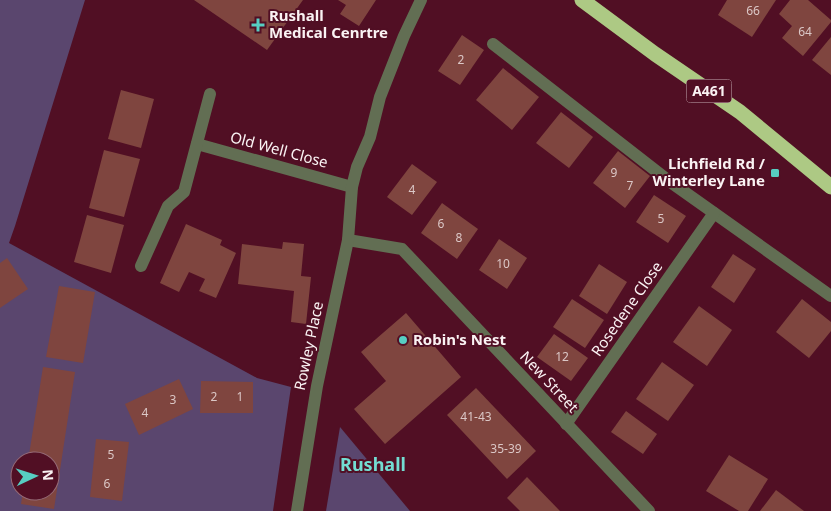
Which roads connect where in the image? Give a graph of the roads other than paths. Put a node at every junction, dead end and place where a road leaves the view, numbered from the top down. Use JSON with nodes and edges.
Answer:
{"nodes":[{"id":1,"x":420,"y":0,"type":"edge"},
{"id":2,"x":582,"y":0,"type":"edge"},
{"id":3,"x":493,"y":44,"type":"dead end"},
{"id":4,"x":210,"y":94,"type":"dead end"},
{"id":5,"x":197,"y":144,"type":"junction"},
{"id":6,"x":352,"y":187,"type":"junction"},
{"id":7,"x":831,"y":187,"type":"edge"},
{"id":8,"x":714,"y":213,"type":"junction"},
{"id":9,"x":348,"y":240,"type":"junction"},
{"id":10,"x":141,"y":266,"type":"dead end"},
{"id":11,"x":831,"y":296,"type":"edge"},
{"id":12,"x":566,"y":424,"type":"junction"},
{"id":13,"x":296,"y":511,"type":"edge"},
{"id":14,"x":649,"y":511,"type":"edge"}],
"edges":[{"from":1,"to":6,"type":"street"},
{"from":2,"to":7,"type":"highway","number":"A461"},
{"from":3,"to":8,"type":"street"},
{"from":4,"to":5,"type":"street"},
{"from":5,"to":6,"type":"street","name":"Old Well Close"},
{"from":5,"to":10,"type":"street"},
{"from":6,"to":9,"type":"street","name":"Rowley Place"},
{"from":8,"to":11,"type":"street"},
{"from":8,"to":12,"type":"street","name":"Rosedene Close"},
{"from":9,"to":12,"type":"street","name":"New Street"},
{"from":9,"to":13,"type":"street","name":"Rowley Place"},
{"from":12,"to":14,"type":"street","name":"New Street"}]}
